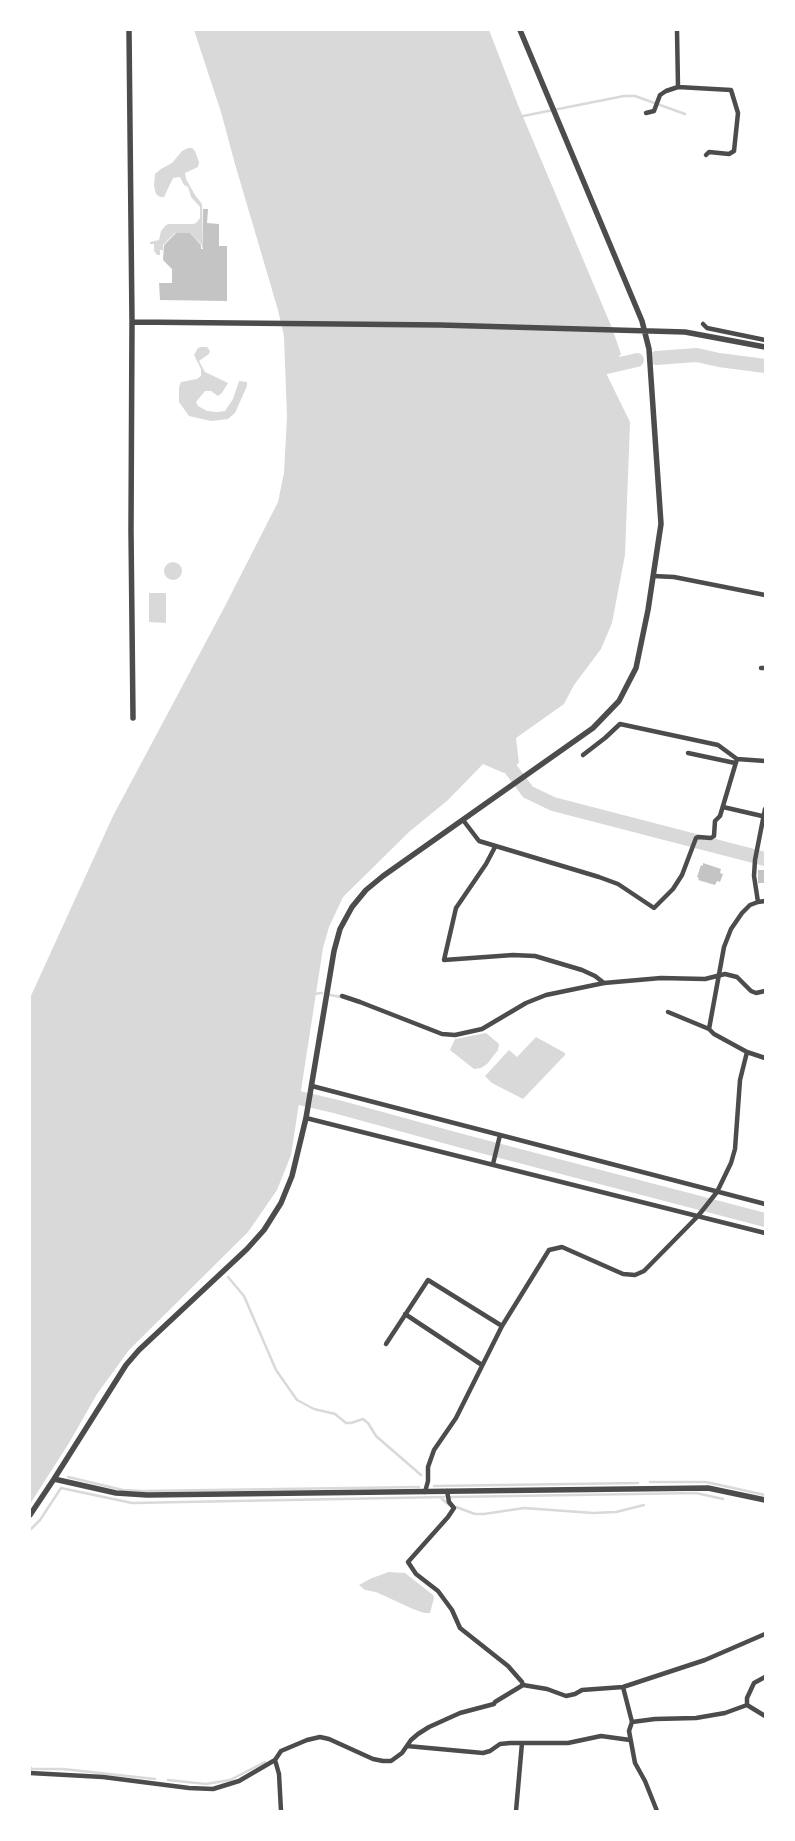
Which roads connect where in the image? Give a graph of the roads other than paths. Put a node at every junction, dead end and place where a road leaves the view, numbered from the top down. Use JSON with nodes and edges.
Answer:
{"nodes":[{"id":1,"x":130,"y":30,"type":"edge"},
{"id":2,"x":520,"y":30,"type":"edge"},
{"id":3,"x":677,"y":30,"type":"edge"},
{"id":4,"x":678,"y":86,"type":"junction"},
{"id":5,"x":646,"y":113,"type":"dead end"},
{"id":6,"x":706,"y":155,"type":"dead end"},
{"id":7,"x":132,"y":322,"type":"junction"},
{"id":8,"x":703,"y":324,"type":"dead end"},
{"id":9,"x":645,"y":331,"type":"junction"},
{"id":10,"x":765,"y":340,"type":"edge"},
{"id":11,"x":765,"y":347,"type":"edge"},
{"id":12,"x":654,"y":576,"type":"junction"},
{"id":13,"x":765,"y":596,"type":"edge"},
{"id":14,"x":133,"y":718,"type":"dead end"},
{"id":15,"x":582,"y":754,"type":"dead end"},
{"id":16,"x":688,"y":754,"type":"dead end"},
{"id":17,"x":736,"y":761,"type":"junction"},
{"id":18,"x":765,"y":761,"type":"edge"},
{"id":19,"x":723,"y":807,"type":"junction"},
{"id":20,"x":765,"y":809,"type":"edge"},
{"id":21,"x":762,"y":816,"type":"junction"},
{"id":22,"x":463,"y":820,"type":"junction"},
{"id":23,"x":495,"y":847,"type":"junction"},
{"id":24,"x":765,"y":901,"type":"edge"},
{"id":25,"x":758,"y":902,"type":"junction"},
{"id":26,"x":720,"y":975,"type":"junction"},
{"id":27,"x":604,"y":983,"type":"junction"},
{"id":28,"x":765,"y":991,"type":"edge"},
{"id":29,"x":342,"y":996,"type":"dead end"},
{"id":30,"x":668,"y":1012,"type":"dead end"},
{"id":31,"x":709,"y":1029,"type":"junction"},
{"id":32,"x":747,"y":1052,"type":"junction"},
{"id":33,"x":765,"y":1058,"type":"edge"},
{"id":34,"x":312,"y":1088,"type":"junction"},
{"id":35,"x":307,"y":1116,"type":"junction"},
{"id":36,"x":500,"y":1137,"type":"junction"},
{"id":37,"x":493,"y":1162,"type":"junction"},
{"id":38,"x":716,"y":1193,"type":"junction"},
{"id":39,"x":765,"y":1204,"type":"edge"},
{"id":40,"x":699,"y":1214,"type":"junction"},
{"id":41,"x":765,"y":1232,"type":"edge"},
{"id":42,"x":405,"y":1314,"type":"junction"},
{"id":43,"x":502,"y":1326,"type":"junction"},
{"id":44,"x":386,"y":1344,"type":"dead end"},
{"id":45,"x":482,"y":1365,"type":"junction"},
{"id":46,"x":54,"y":1480,"type":"junction"},
{"id":47,"x":447,"y":1491,"type":"junction"},
{"id":48,"x":425,"y":1492,"type":"junction"},
{"id":49,"x":765,"y":1500,"type":"edge"},
{"id":50,"x":30,"y":1515,"type":"edge"},
{"id":51,"x":765,"y":1634,"type":"edge"},
{"id":52,"x":765,"y":1677,"type":"edge"},
{"id":53,"x":523,"y":1685,"type":"junction"},
{"id":54,"x":623,"y":1687,"type":"junction"},
{"id":55,"x":747,"y":1705,"type":"junction"},
{"id":56,"x":765,"y":1716,"type":"edge"},
{"id":57,"x":632,"y":1722,"type":"junction"},
{"id":58,"x":630,"y":1740,"type":"junction"},
{"id":59,"x":522,"y":1743,"type":"junction"},
{"id":60,"x":407,"y":1746,"type":"junction"},
{"id":61,"x":275,"y":1760,"type":"junction"},
{"id":62,"x":30,"y":1772,"type":"edge"},
{"id":63,"x":281,"y":1811,"type":"edge"},
{"id":64,"x":516,"y":1811,"type":"edge"},
{"id":65,"x":657,"y":1811,"type":"edge"}],
"edges":[{"from":1,"to":7,"type":"street"},
{"from":2,"to":9,"type":"street"},
{"from":3,"to":4,"type":"street"},
{"from":4,"to":5,"type":"street"},
{"from":4,"to":6,"type":"street"},
{"from":7,"to":9,"type":"street"},
{"from":7,"to":14,"type":"street"},
{"from":8,"to":10,"type":"street"},
{"from":9,"to":11,"type":"street"},
{"from":9,"to":12,"type":"street"},
{"from":12,"to":13,"type":"street"},
{"from":12,"to":22,"type":"street"},
{"from":15,"to":17,"type":"street"},
{"from":16,"to":17,"type":"street"},
{"from":17,"to":18,"type":"street"},
{"from":17,"to":19,"type":"street"},
{"from":19,"to":21,"type":"street"},
{"from":19,"to":23,"type":"street"},
{"from":20,"to":21,"type":"street"},
{"from":21,"to":25,"type":"street"},
{"from":22,"to":23,"type":"street"},
{"from":22,"to":34,"type":"street"},
{"from":23,"to":27,"type":"street"},
{"from":24,"to":25,"type":"street"},
{"from":25,"to":26,"type":"street"},
{"from":26,"to":27,"type":"street"},
{"from":26,"to":28,"type":"street"},
{"from":26,"to":31,"type":"street"},
{"from":27,"to":29,"type":"street"},
{"from":30,"to":31,"type":"street"},
{"from":31,"to":32,"type":"street"},
{"from":32,"to":33,"type":"street"},
{"from":32,"to":38,"type":"street"},
{"from":34,"to":35,"type":"street"},
{"from":34,"to":36,"type":"street"},
{"from":35,"to":37,"type":"street"},
{"from":35,"to":46,"type":"street"},
{"from":36,"to":37,"type":"street"},
{"from":36,"to":38,"type":"street"},
{"from":37,"to":40,"type":"street"},
{"from":38,"to":39,"type":"street"},
{"from":38,"to":40,"type":"street"},
{"from":40,"to":41,"type":"street"},
{"from":40,"to":43,"type":"street"},
{"from":42,"to":43,"type":"street"},
{"from":42,"to":44,"type":"street"},
{"from":42,"to":45,"type":"street"},
{"from":43,"to":45,"type":"street"},
{"from":45,"to":48,"type":"street"},
{"from":46,"to":48,"type":"street"},
{"from":46,"to":50,"type":"street"},
{"from":47,"to":48,"type":"street"},
{"from":47,"to":49,"type":"street"},
{"from":47,"to":53,"type":"street"},
{"from":51,"to":54,"type":"street"},
{"from":52,"to":55,"type":"street"},
{"from":53,"to":54,"type":"street"},
{"from":53,"to":60,"type":"street"},
{"from":54,"to":57,"type":"street"},
{"from":55,"to":56,"type":"street"},
{"from":55,"to":57,"type":"street"},
{"from":57,"to":58,"type":"street"},
{"from":58,"to":59,"type":"street"},
{"from":58,"to":65,"type":"street"},
{"from":59,"to":60,"type":"street"},
{"from":59,"to":64,"type":"street"},
{"from":60,"to":61,"type":"street"},
{"from":61,"to":62,"type":"street"},
{"from":61,"to":63,"type":"street"}]}
